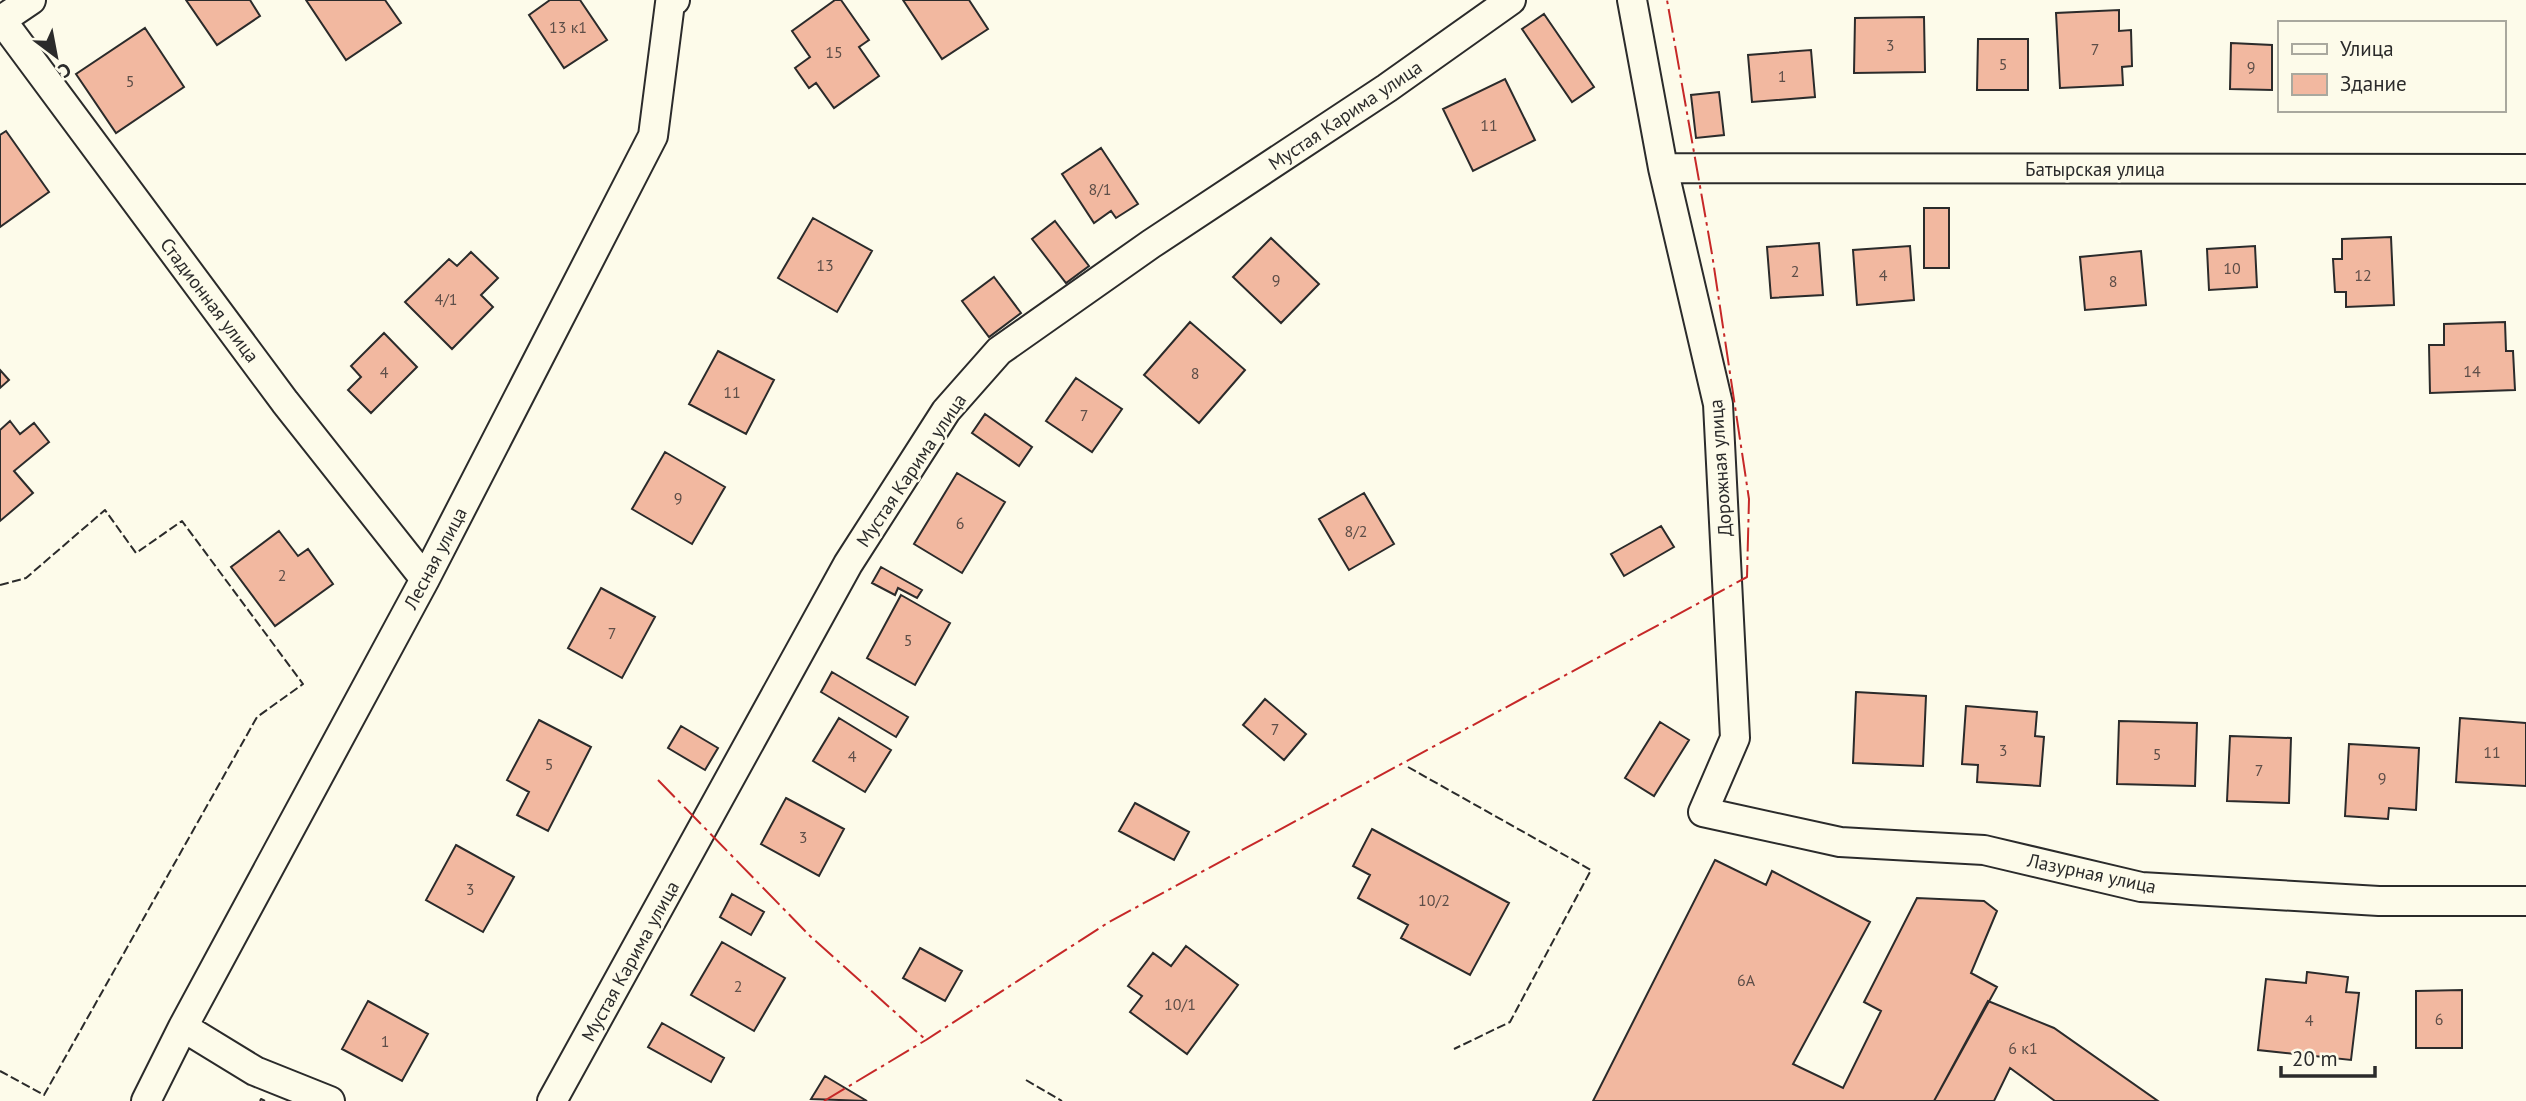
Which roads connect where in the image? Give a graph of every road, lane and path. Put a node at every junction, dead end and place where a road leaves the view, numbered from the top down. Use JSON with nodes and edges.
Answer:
{"nodes":[{"id":1,"x":31,"y":0,"type":"edge"},
{"id":2,"x":1511,"y":0,"type":"edge"},
{"id":3,"x":1632,"y":0,"type":"edge"},
{"id":4,"x":671,"y":1,"type":"edge"},
{"id":5,"x":0,"y":20,"type":"edge"},
{"id":6,"x":1663,"y":168,"type":"junction"},
{"id":7,"x":2526,"y":169,"type":"edge"},
{"id":8,"x":425,"y":579,"type":"junction"},
{"id":9,"x":1703,"y":812,"type":"joint"},
{"id":10,"x":2526,"y":901,"type":"edge"},
{"id":11,"x":183,"y":1027,"type":"junction"},
{"id":12,"x":146,"y":1101,"type":"edge"},
{"id":13,"x":330,"y":1101,"type":"edge"},
{"id":14,"x":552,"y":1101,"type":"edge"}],
"edges":[{"from":1,"to":5,"type":"street"},
{"from":2,"to":14,"type":"street","name":"Мустая Карима улица"},
{"from":3,"to":6,"type":"street","name":"Дорожная улица"},
{"from":4,"to":8,"type":"street","name":"Лесная улица"},
{"from":5,"to":8,"type":"street","name":"Стадионная улица"},
{"from":6,"to":7,"type":"street","name":"Батырская улица"},
{"from":6,"to":9,"type":"street","name":"Дорожная улица"},
{"from":8,"to":11,"type":"street","name":"Лесная улица"},
{"from":9,"to":10,"type":"street","name":"Лазурная улица"},
{"from":11,"to":12,"type":"street","name":"Лесная улица"},
{"from":11,"to":13,"type":"street"}]}
